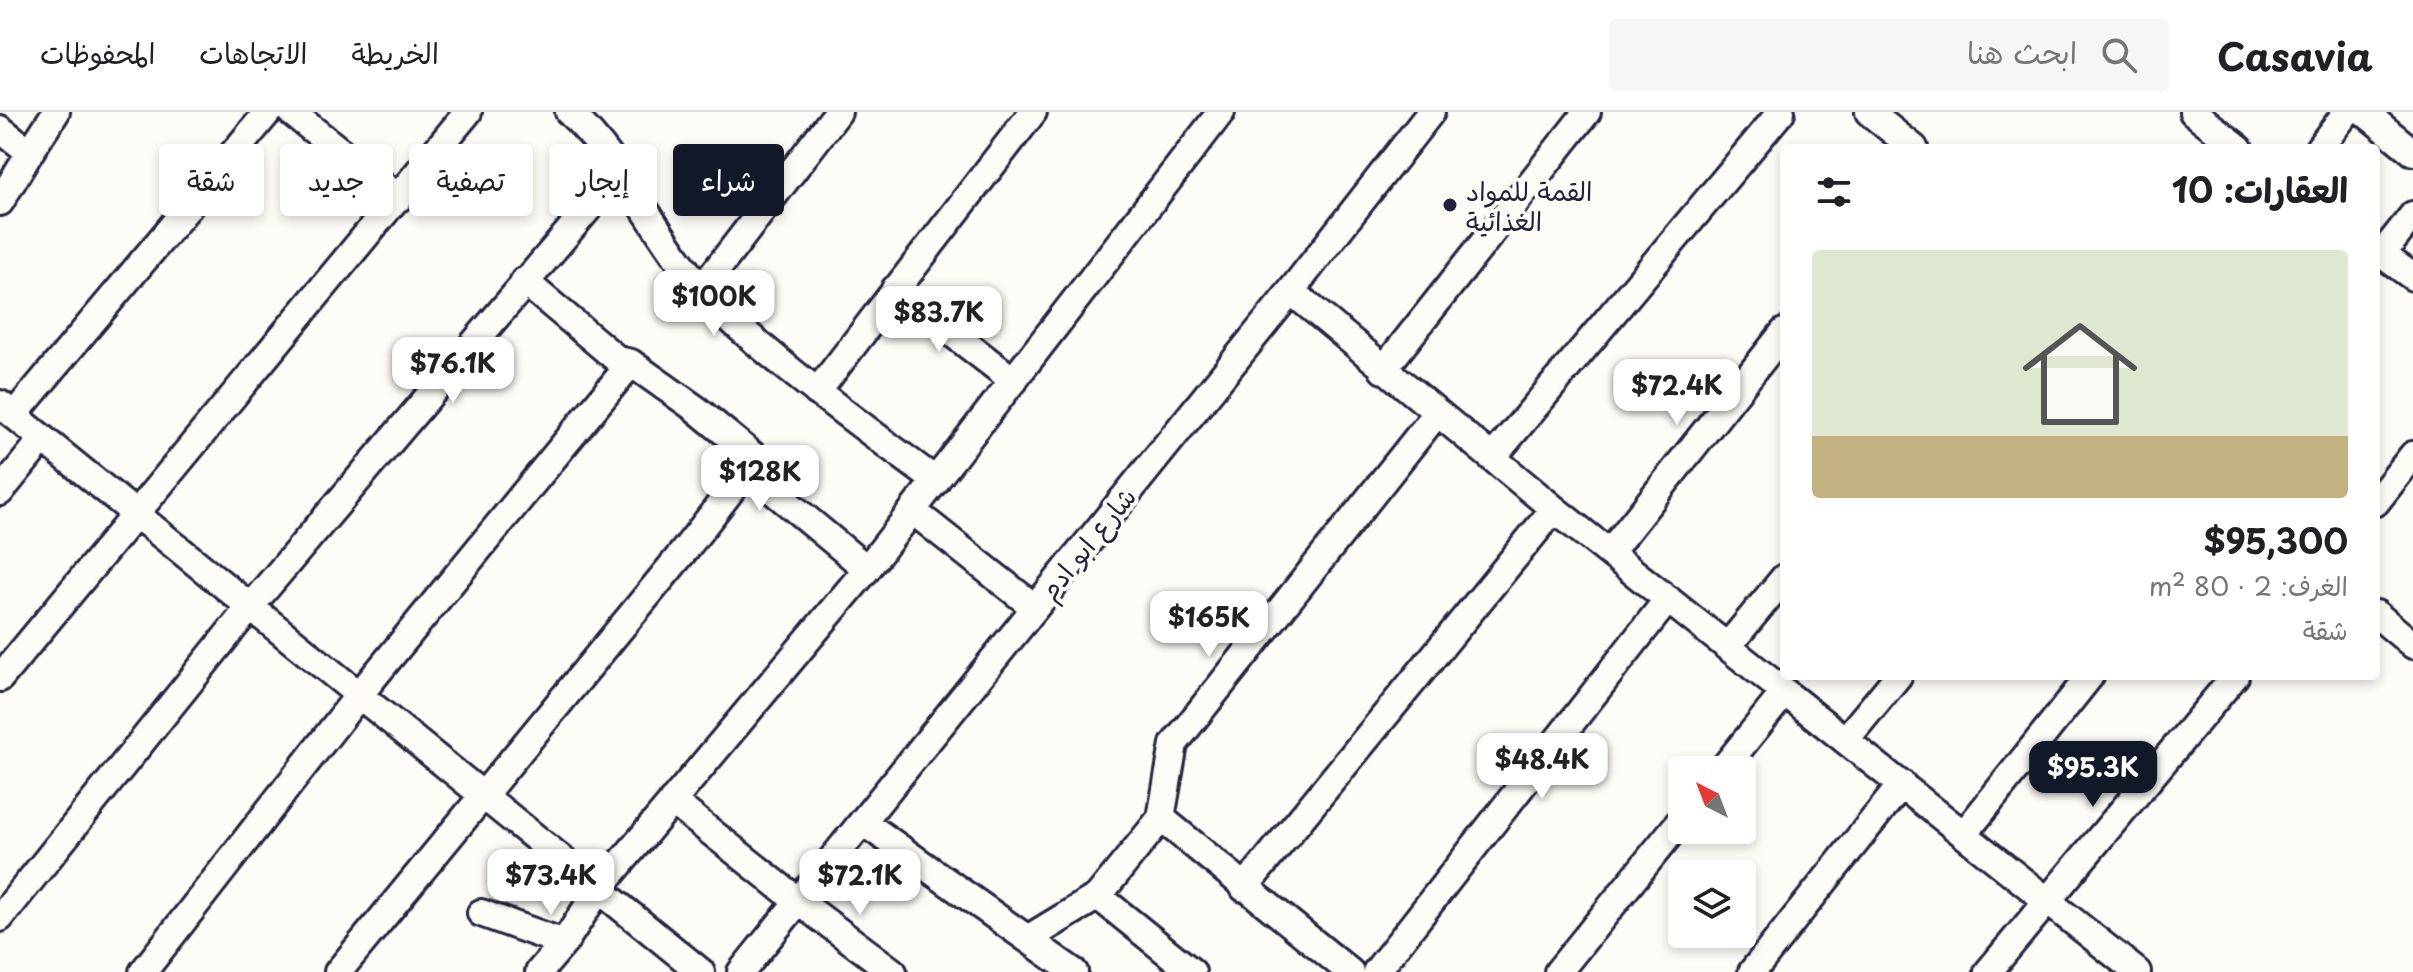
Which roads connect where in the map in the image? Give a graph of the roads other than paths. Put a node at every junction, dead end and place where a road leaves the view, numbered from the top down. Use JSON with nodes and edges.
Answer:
{"nodes":[{"id":1,"x":56,"y":112,"type":"edge"},
{"id":2,"x":268,"y":112,"type":"edge"},
{"id":3,"x":291,"y":112,"type":"edge"},
{"id":4,"x":468,"y":112,"type":"edge"},
{"id":5,"x":569,"y":112,"type":"edge"},
{"id":6,"x":1033,"y":112,"type":"edge"},
{"id":7,"x":1221,"y":112,"type":"edge"},
{"id":8,"x":1431,"y":112,"type":"edge"},
{"id":9,"x":1587,"y":112,"type":"edge"},
{"id":10,"x":1781,"y":112,"type":"edge"},
{"id":11,"x":1869,"y":112,"type":"edge"},
{"id":12,"x":2193,"y":112,"type":"edge"},
{"id":13,"x":2347,"y":112,"type":"edge"},
{"id":14,"x":2364,"y":112,"type":"edge"},
{"id":15,"x":826,"y":115,"type":"edge"},
{"id":16,"x":0,"y":129,"type":"edge"},
{"id":17,"x":600,"y":144,"type":"edge"},
{"id":18,"x":1909,"y":144,"type":"edge"},
{"id":19,"x":2234,"y":144,"type":"edge"},
{"id":20,"x":2322,"y":144,"type":"edge"},
{"id":21,"x":30,"y":152,"type":"junction"},
{"id":22,"x":2413,"y":152,"type":"edge"},
{"id":23,"x":399,"y":198,"type":"junction"},
{"id":24,"x":0,"y":202,"type":"edge"},
{"id":25,"x":2413,"y":215,"type":"edge"},
{"id":26,"x":581,"y":216,"type":"edge"},
{"id":27,"x":648,"y":216,"type":"edge"},
{"id":28,"x":2380,"y":251,"type":"edge"},
{"id":29,"x":2380,"y":253,"type":"edge"},
{"id":30,"x":2413,"y":277,"type":"edge"},
{"id":31,"x":524,"y":281,"type":"junction"},
{"id":32,"x":895,"y":289,"type":"junction"},
{"id":33,"x":701,"y":290,"type":"junction"},
{"id":34,"x":1291,"y":291,"type":"junction"},
{"id":35,"x":1780,"y":337,"type":"edge"},
{"id":36,"x":631,"y":363,"type":"junction"},
{"id":37,"x":1383,"y":370,"type":"junction"},
{"id":38,"x":1014,"y":381,"type":"junction"},
{"id":39,"x":817,"y":392,"type":"junction"},
{"id":40,"x":7,"y":410,"type":"edge"},
{"id":41,"x":1437,"y":413,"type":"junction"},
{"id":42,"x":43,"y":439,"type":"junction"},
{"id":43,"x":2413,"y":455,"type":"edge"},
{"id":44,"x":756,"y":458,"type":"junction"},
{"id":45,"x":1492,"y":458,"type":"junction"},
{"id":46,"x":936,"y":481,"type":"junction"},
{"id":47,"x":0,"y":492,"type":"edge"},
{"id":48,"x":2380,"y":497,"type":"edge"},
{"id":49,"x":1554,"y":509,"type":"junction"},
{"id":50,"x":913,"y":511,"type":"junction"},
{"id":51,"x":136,"y":513,"type":"junction"},
{"id":52,"x":1610,"y":552,"type":"junction"},
{"id":53,"x":867,"y":569,"type":"junction"},
{"id":54,"x":1780,"y":583,"type":"edge"},
{"id":55,"x":1668,"y":599,"type":"junction"},
{"id":56,"x":250,"y":607,"type":"junction"},
{"id":57,"x":1034,"y":607,"type":"junction"},
{"id":58,"x":2380,"y":617,"type":"edge"},
{"id":59,"x":2413,"y":645,"type":"edge"},
{"id":60,"x":1727,"y":647,"type":"junction"},
{"id":61,"x":0,"y":678,"type":"edge"},
{"id":62,"x":1895,"y":680,"type":"edge"},
{"id":63,"x":2087,"y":680,"type":"edge"},
{"id":64,"x":2224,"y":680,"type":"edge"},
{"id":65,"x":1785,"y":692,"type":"junction"},
{"id":66,"x":359,"y":695,"type":"junction"},
{"id":67,"x":1846,"y":739,"type":"junction"},
{"id":68,"x":1733,"y":756,"type":"edge"},
{"id":69,"x":1902,"y":784,"type":"junction"},
{"id":70,"x":482,"y":795,"type":"junction"},
{"id":71,"x":672,"y":801,"type":"junction"},
{"id":72,"x":1161,"y":818,"type":"junction"},
{"id":73,"x":863,"y":822,"type":"junction"},
{"id":74,"x":1964,"y":834,"type":"junction"},
{"id":75,"x":1668,"y":836,"type":"edge"},
{"id":76,"x":1244,"y":888,"type":"junction"},
{"id":77,"x":599,"y":889,"type":"junction"},
{"id":78,"x":1098,"y":896,"type":"junction"},
{"id":79,"x":798,"y":901,"type":"junction"},
{"id":80,"x":2048,"y":903,"type":"junction"},
{"id":81,"x":481,"y":913,"type":"dead end"},
{"id":82,"x":0,"y":918,"type":"edge"},
{"id":83,"x":1029,"y":938,"type":"junction"},
{"id":84,"x":564,"y":943,"type":"junction"},
{"id":85,"x":1185,"y":970,"type":"edge"},
{"id":86,"x":143,"y":972,"type":"edge"},
{"id":87,"x":338,"y":972,"type":"edge"},
{"id":88,"x":539,"y":972,"type":"edge"},
{"id":89,"x":701,"y":972,"type":"edge"},
{"id":90,"x":741,"y":972,"type":"edge"},
{"id":91,"x":893,"y":972,"type":"edge"},
{"id":92,"x":1074,"y":972,"type":"edge"},
{"id":93,"x":1350,"y":972,"type":"edge"},
{"id":94,"x":1376,"y":972,"type":"edge"},
{"id":95,"x":1558,"y":972,"type":"edge"},
{"id":96,"x":1752,"y":972,"type":"edge"},
{"id":97,"x":1988,"y":972,"type":"edge"},
{"id":98,"x":2137,"y":972,"type":"edge"}],
"edges":[{"from":1,"to":21,"type":"street"},
{"from":2,"to":40,"type":"street"},
{"from":3,"to":23,"type":"street"},
{"from":4,"to":23,"type":"street"},
{"from":5,"to":17,"type":"street"},
{"from":6,"to":32,"type":"street"},
{"from":7,"to":38,"type":"street"},
{"from":8,"to":34,"type":"street","name":"شارع ابو ادم"},
{"from":9,"to":37,"type":"street"},
{"from":10,"to":45,"type":"street"},
{"from":11,"to":18,"type":"street"},
{"from":12,"to":19,"type":"street"},
{"from":13,"to":20,"type":"street"},
{"from":14,"to":22,"type":"street"},
{"from":15,"to":33,"type":"street"},
{"from":16,"to":21,"type":"street"},
{"from":21,"to":24,"type":"street"},
{"from":23,"to":51,"type":"street"},
{"from":25,"to":28,"type":"street"},
{"from":26,"to":31,"type":"street"},
{"from":27,"to":33,"type":"street"},
{"from":29,"to":30,"type":"street"},
{"from":31,"to":36,"type":"street"},
{"from":31,"to":56,"type":"street"},
{"from":32,"to":38,"type":"street"},
{"from":32,"to":39,"type":"street"},
{"from":33,"to":39,"type":"street"},
{"from":34,"to":37,"type":"street"},
{"from":34,"to":57,"type":"street","name":"شارع ابو ادم"},
{"from":35,"to":52,"type":"street"},
{"from":36,"to":44,"type":"street"},
{"from":36,"to":66,"type":"street"},
{"from":37,"to":41,"type":"street"},
{"from":38,"to":46,"type":"street"},
{"from":39,"to":46,"type":"street"},
{"from":40,"to":42,"type":"street"},
{"from":41,"to":45,"type":"street"},
{"from":41,"to":72,"type":"street"},
{"from":42,"to":47,"type":"street"},
{"from":42,"to":51,"type":"street"},
{"from":43,"to":48,"type":"street"},
{"from":44,"to":53,"type":"street"},
{"from":44,"to":70,"type":"street"},
{"from":45,"to":49,"type":"street"},
{"from":46,"to":50,"type":"street"},
{"from":49,"to":52,"type":"street"},
{"from":49,"to":76,"type":"street"},
{"from":50,"to":53,"type":"street"},
{"from":50,"to":57,"type":"street"},
{"from":51,"to":56,"type":"street"},
{"from":51,"to":61,"type":"street"},
{"from":52,"to":55,"type":"street"},
{"from":53,"to":71,"type":"street"},
{"from":54,"to":60,"type":"street"},
{"from":55,"to":60,"type":"street"},
{"from":55,"to":94,"type":"street"},
{"from":56,"to":66,"type":"street"},
{"from":56,"to":82,"type":"street"},
{"from":57,"to":73,"type":"street","name":"شارع ابو ادم"},
{"from":58,"to":59,"type":"street"},
{"from":60,"to":65,"type":"street"},
{"from":62,"to":67,"type":"street"},
{"from":63,"to":74,"type":"street"},
{"from":64,"to":80,"type":"street"},
{"from":65,"to":67,"type":"street"},
{"from":65,"to":68,"type":"street"},
{"from":66,"to":70,"type":"street"},
{"from":66,"to":86,"type":"street"},
{"from":67,"to":69,"type":"street"},
{"from":69,"to":74,"type":"street"},
{"from":69,"to":96,"type":"street"},
{"from":70,"to":77,"type":"street"},
{"from":70,"to":87,"type":"street"},
{"from":71,"to":77,"type":"street"},
{"from":71,"to":79,"type":"street"},
{"from":72,"to":76,"type":"street"},
{"from":72,"to":78,"type":"street"},
{"from":73,"to":79,"type":"street","name":"شارع ابو ادم"},
{"from":73,"to":83,"type":"street"},
{"from":74,"to":80,"type":"street"},
{"from":75,"to":95,"type":"street"},
{"from":76,"to":93,"type":"street"},
{"from":77,"to":84,"type":"street"},
{"from":77,"to":89,"type":"street"},
{"from":78,"to":83,"type":"street"},
{"from":78,"to":85,"type":"street"},
{"from":79,"to":90,"type":"street","name":"شارع ابو ادم"},
{"from":79,"to":91,"type":"street"},
{"from":80,"to":97,"type":"street"},
{"from":80,"to":98,"type":"street"},
{"from":81,"to":84,"type":"street"},
{"from":83,"to":92,"type":"street"},
{"from":84,"to":88,"type":"street"}]}
